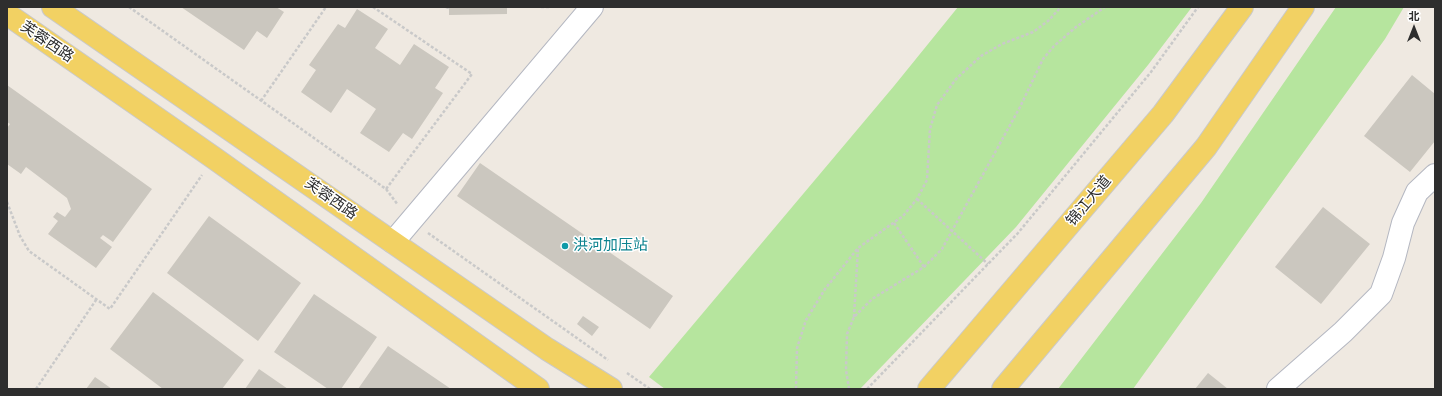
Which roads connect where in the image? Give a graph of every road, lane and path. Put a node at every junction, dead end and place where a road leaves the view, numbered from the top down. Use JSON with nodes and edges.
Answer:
{"nodes":[{"id":1,"x":53,"y":7,"type":"edge"},
{"id":2,"x":129,"y":7,"type":"edge"},
{"id":3,"x":326,"y":7,"type":"edge"},
{"id":4,"x":373,"y":7,"type":"edge"},
{"id":5,"x":541,"y":7,"type":"edge"},
{"id":6,"x":550,"y":7,"type":"edge"},
{"id":7,"x":592,"y":7,"type":"edge"},
{"id":8,"x":1061,"y":7,"type":"edge"},
{"id":9,"x":1105,"y":7,"type":"edge"},
{"id":10,"x":1198,"y":7,"type":"edge"},
{"id":11,"x":1242,"y":7,"type":"edge"},
{"id":12,"x":1303,"y":7,"type":"edge"},
{"id":13,"x":7,"y":14,"type":"edge"},
{"id":14,"x":261,"y":101,"type":"junction"},
{"id":15,"x":214,"y":158,"type":"junction"},
{"id":16,"x":1435,"y":175,"type":"edge"},
{"id":17,"x":386,"y":189,"type":"junction"},
{"id":18,"x":917,"y":198,"type":"junction"},
{"id":19,"x":7,"y":202,"type":"edge"},
{"id":20,"x":410,"y":220,"type":"junction"},
{"id":21,"x":894,"y":223,"type":"junction"},
{"id":22,"x":953,"y":231,"type":"junction"},
{"id":23,"x":393,"y":242,"type":"junction"},
{"id":24,"x":858,"y":248,"type":"junction"},
{"id":25,"x":988,"y":264,"type":"junction"},
{"id":26,"x":924,"y":266,"type":"junction"},
{"id":27,"x":96,"y":300,"type":"junction"},
{"id":28,"x":854,"y":317,"type":"junction"},
{"id":29,"x":612,"y":363,"type":"dead end"},
{"id":30,"x":625,"y":372,"type":"dead end"},
{"id":31,"x":36,"y":389,"type":"edge"},
{"id":32,"x":538,"y":389,"type":"edge"},
{"id":33,"x":611,"y":389,"type":"edge"},
{"id":34,"x":650,"y":389,"type":"edge"},
{"id":35,"x":796,"y":389,"type":"edge"},
{"id":36,"x":849,"y":389,"type":"edge"},
{"id":37,"x":867,"y":389,"type":"edge"},
{"id":38,"x":929,"y":389,"type":"edge"},
{"id":39,"x":1003,"y":389,"type":"edge"},
{"id":40,"x":1278,"y":389,"type":"edge"}],
"edges":[{"from":1,"to":23,"type":"main road","name":"芙蓉西路"},
{"from":2,"to":14,"type":"path"},
{"from":3,"to":14,"type":"path"},
{"from":4,"to":17,"type":"path"},
{"from":5,"to":6,"type":"path"},
{"from":7,"to":20,"type":"street"},
{"from":8,"to":18,"type":"path"},
{"from":9,"to":22,"type":"path"},
{"from":10,"to":25,"type":"path"},
{"from":11,"to":38,"type":"main road","name":"锦江大道"},
{"from":12,"to":39,"type":"main road"},
{"from":13,"to":15,"type":"main road","name":"芙蓉西路"},
{"from":14,"to":17,"type":"path"},
{"from":15,"to":27,"type":"path"},
{"from":15,"to":32,"type":"main road","name":"芙蓉西路"},
{"from":16,"to":40,"type":"street"},
{"from":17,"to":20,"type":"path"},
{"from":18,"to":21,"type":"path"},
{"from":18,"to":22,"type":"path"},
{"from":19,"to":27,"type":"path"},
{"from":20,"to":23,"type":"street"},
{"from":20,"to":29,"type":"path"},
{"from":21,"to":24,"type":"path"},
{"from":21,"to":26,"type":"path"},
{"from":22,"to":25,"type":"path"},
{"from":22,"to":26,"type":"path"},
{"from":23,"to":33,"type":"main road","name":"芙蓉西路"},
{"from":24,"to":28,"type":"path"},
{"from":24,"to":35,"type":"path"},
{"from":25,"to":37,"type":"path"},
{"from":26,"to":28,"type":"path"},
{"from":27,"to":31,"type":"path"},
{"from":28,"to":36,"type":"path"},
{"from":30,"to":34,"type":"path"}]}
